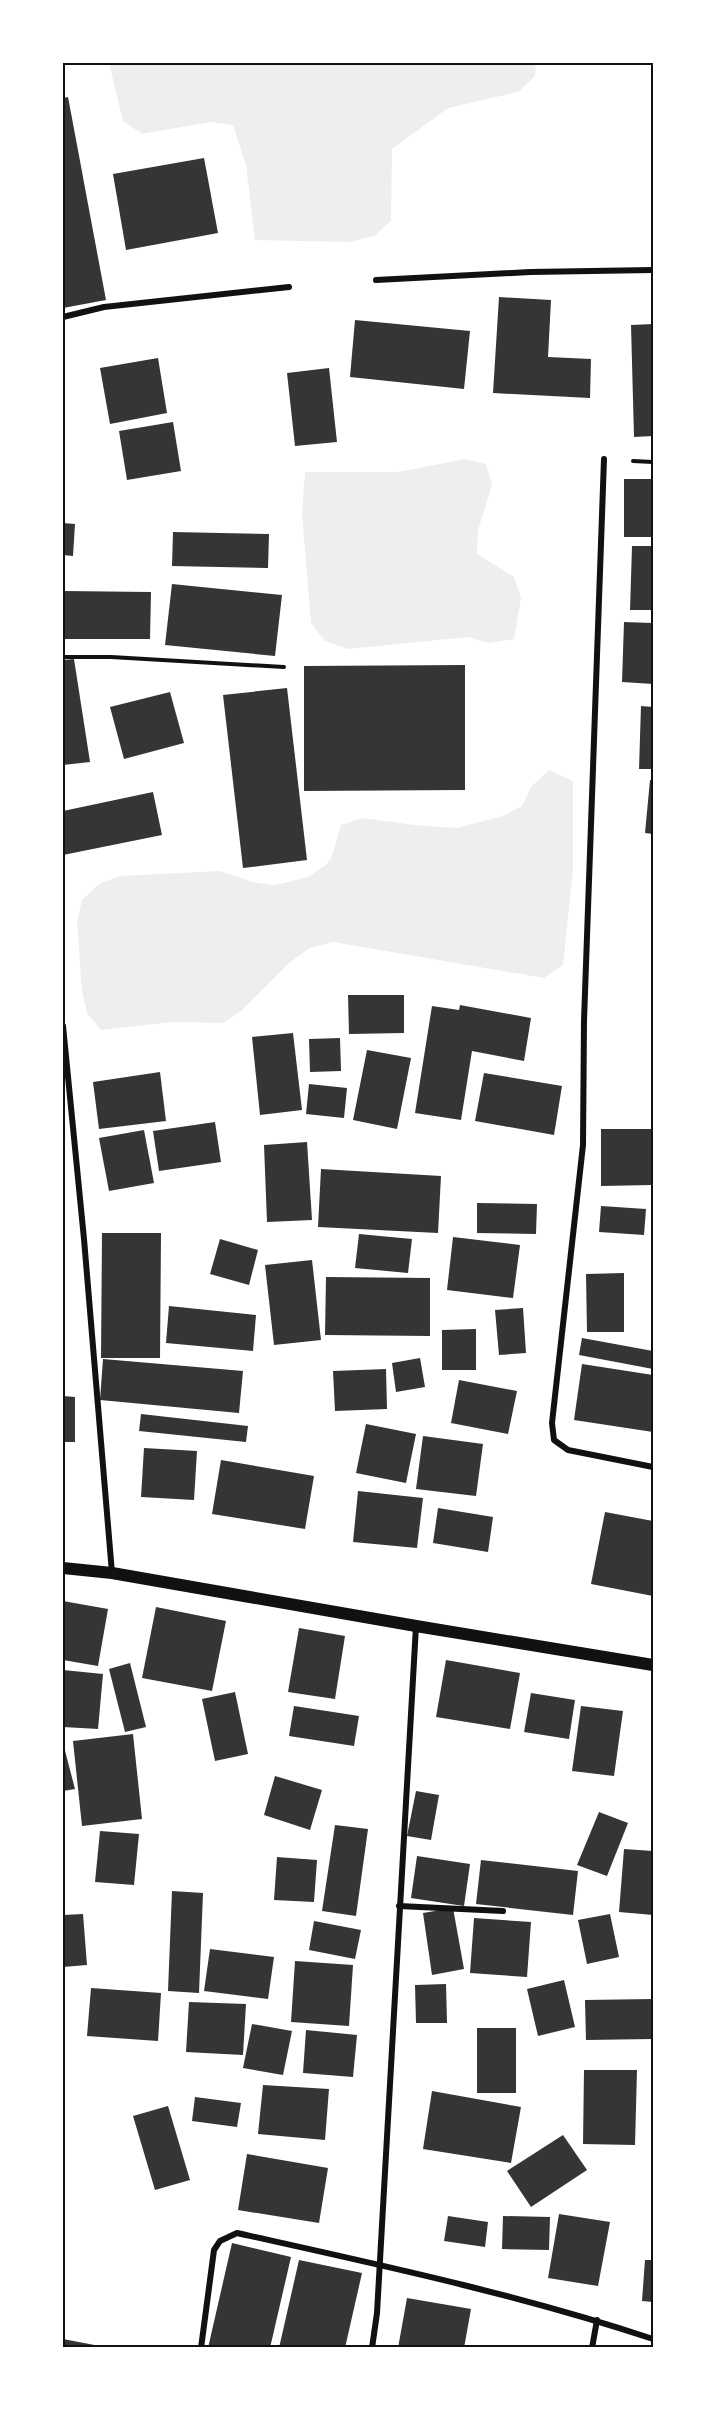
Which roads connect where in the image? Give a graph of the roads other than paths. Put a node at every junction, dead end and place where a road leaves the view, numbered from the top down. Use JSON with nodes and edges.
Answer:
{"nodes":[{"id":1,"x":653,"y":270,"type":"edge"},
{"id":2,"x":376,"y":280,"type":"dead end"},
{"id":3,"x":289,"y":287,"type":"dead end"},
{"id":4,"x":63,"y":317,"type":"edge"},
{"id":5,"x":604,"y":459,"type":"dead end"},
{"id":6,"x":63,"y":1026,"type":"edge"},
{"id":7,"x":653,"y":1467,"type":"edge"},
{"id":8,"x":63,"y":1568,"type":"edge"},
{"id":9,"x":112,"y":1573,"type":"junction"},
{"id":10,"x":416,"y":1626,"type":"junction"},
{"id":11,"x":653,"y":1665,"type":"edge"},
{"id":12,"x":399,"y":1906,"type":"junction"},
{"id":13,"x":503,"y":1911,"type":"dead end"},
{"id":14,"x":380,"y":2265,"type":"junction"},
{"id":15,"x":597,"y":2320,"type":"junction"},
{"id":16,"x":653,"y":2339,"type":"edge"},
{"id":17,"x":201,"y":2348,"type":"edge"},
{"id":18,"x":372,"y":2348,"type":"edge"},
{"id":19,"x":592,"y":2348,"type":"edge"}],
"edges":[{"from":1,"to":2,"type":"street"},
{"from":3,"to":4,"type":"street"},
{"from":5,"to":7,"type":"street"},
{"from":6,"to":9,"type":"street"},
{"from":8,"to":9,"type":"main road"},
{"from":9,"to":10,"type":"main road"},
{"from":10,"to":11,"type":"main road"},
{"from":10,"to":12,"type":"street"},
{"from":12,"to":13,"type":"street"},
{"from":12,"to":14,"type":"street"},
{"from":14,"to":15,"type":"street"},
{"from":14,"to":17,"type":"street"},
{"from":14,"to":18,"type":"street"},
{"from":15,"to":16,"type":"street"},
{"from":15,"to":19,"type":"street"}]}
